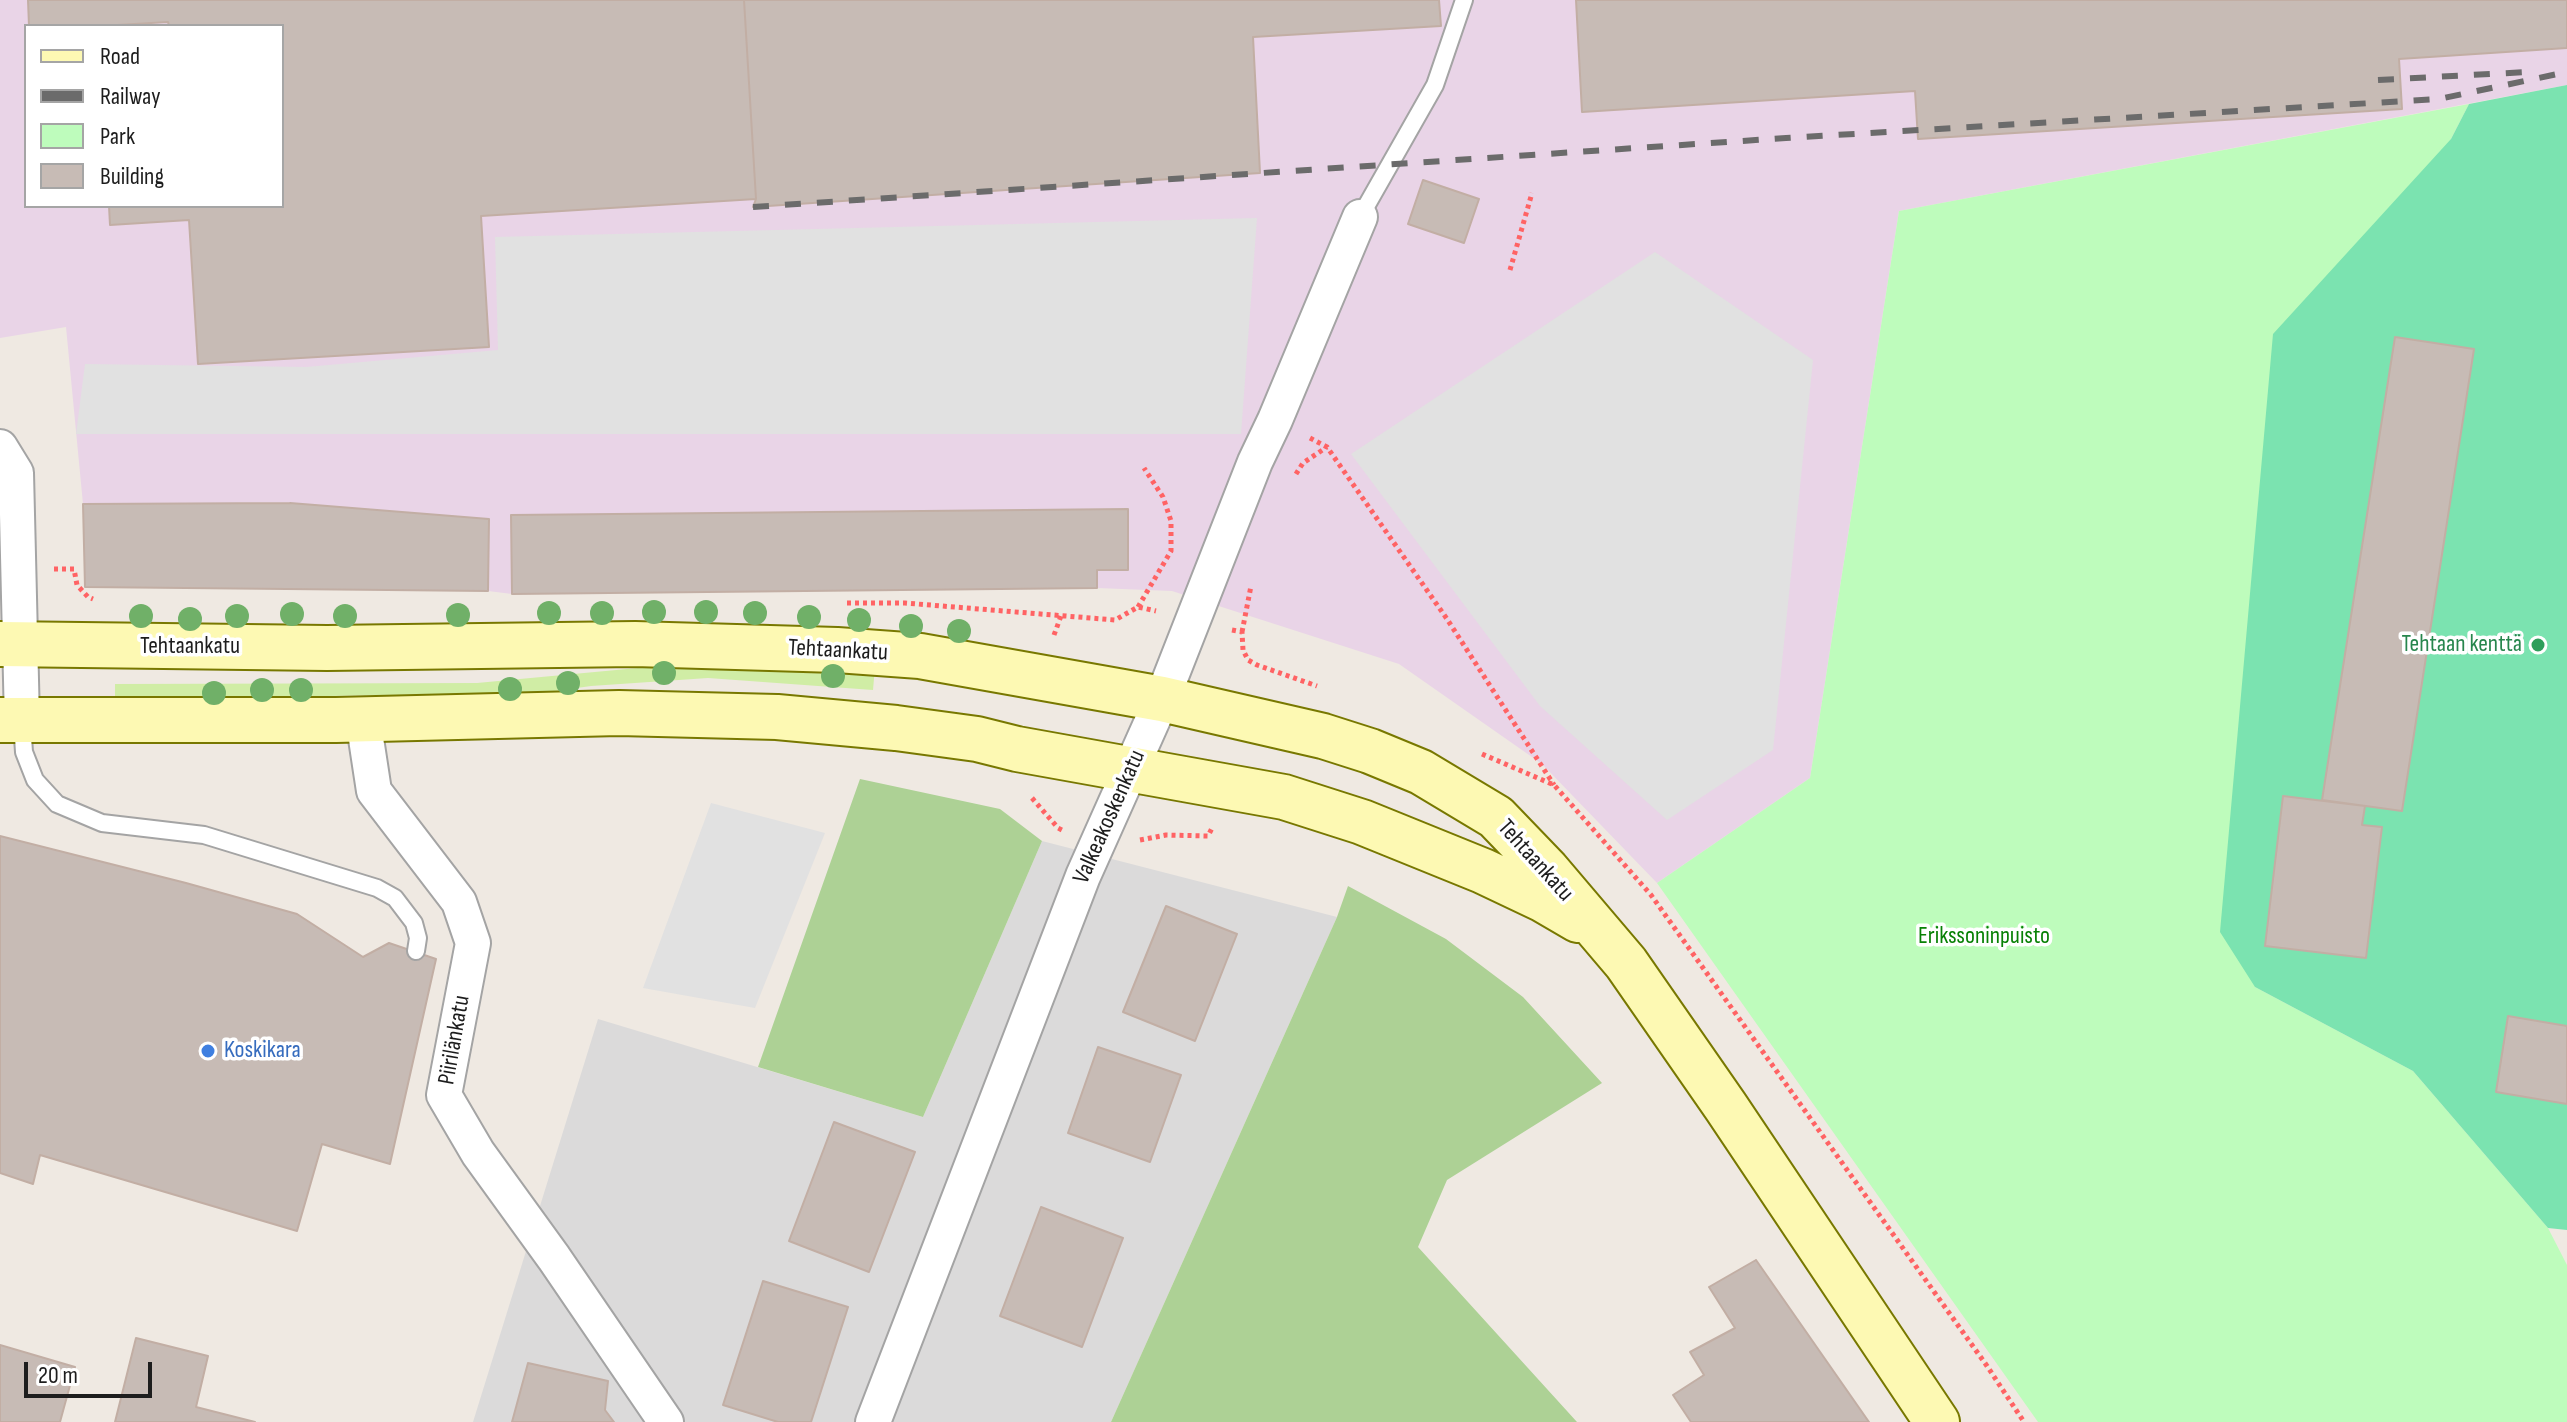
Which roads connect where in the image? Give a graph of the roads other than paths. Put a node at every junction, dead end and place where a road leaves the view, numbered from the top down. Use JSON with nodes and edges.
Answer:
{"nodes":[{"id":1,"x":1464,"y":0,"type":"edge"},
{"id":2,"x":1360,"y":217,"type":"joint"},
{"id":3,"x":0,"y":447,"type":"edge"},
{"id":4,"x":10,"y":644,"type":"edge"},
{"id":5,"x":1162,"y":699,"type":"junction"},
{"id":6,"x":363,"y":719,"type":"junction"},
{"id":7,"x":11,"y":720,"type":"edge"},
{"id":8,"x":1132,"y":769,"type":"junction"},
{"id":9,"x":1597,"y":931,"type":"junction"},
{"id":10,"x":416,"y":951,"type":"dead end"},
{"id":11,"x":666,"y":1422,"type":"edge"},
{"id":12,"x":873,"y":1422,"type":"edge"},
{"id":13,"x":1937,"y":1422,"type":"edge"}],
"edges":[{"from":1,"to":2,"type":"lane"},
{"from":2,"to":5,"type":"street","name":"Valkeakoskenkatu"},
{"from":3,"to":4,"type":"street"},
{"from":4,"to":5,"type":"main road","name":"Tehtaankatu"},
{"from":4,"to":7,"type":"street"},
{"from":5,"to":8,"type":"street","name":"Valkeakoskenkatu"},
{"from":5,"to":9,"type":"main road","name":"Tehtaankatu"},
{"from":6,"to":7,"type":"main road","name":"Tehtaankatu"},
{"from":6,"to":8,"type":"main road","name":"Tehtaankatu"},
{"from":6,"to":11,"type":"street","name":"Piirilänkatu"},
{"from":7,"to":10,"type":"lane"},
{"from":8,"to":9,"type":"main road","name":"Tehtaankatu"},
{"from":8,"to":12,"type":"street","name":"Valkeakoskenkatu"},
{"from":9,"to":13,"type":"main road","name":"Tehtaankatu"}]}
